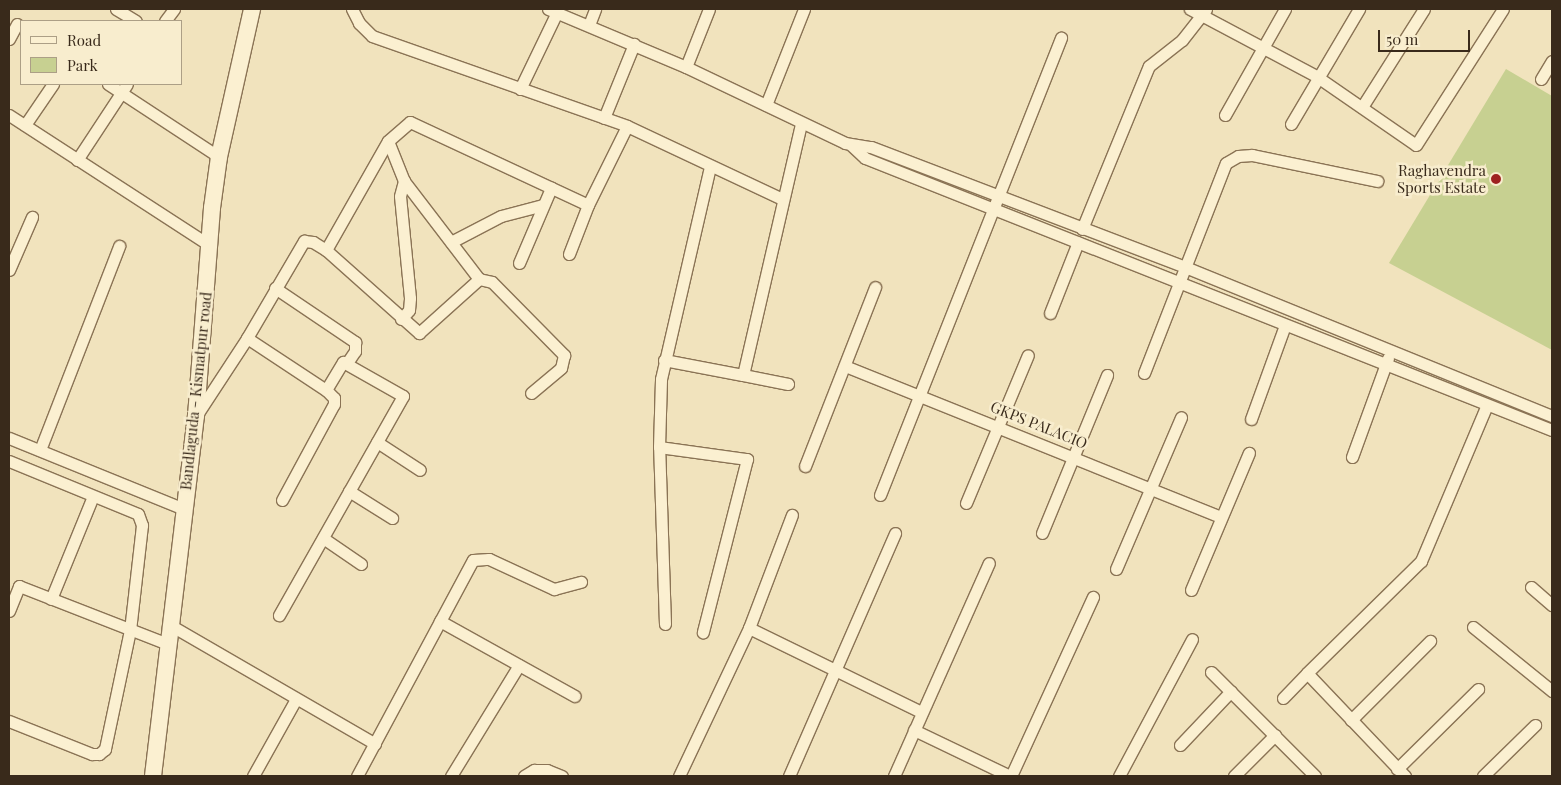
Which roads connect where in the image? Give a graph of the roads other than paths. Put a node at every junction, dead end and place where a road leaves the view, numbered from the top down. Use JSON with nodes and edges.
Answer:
{"nodes":[{"id":1,"x":116,"y":9,"type":"edge"},
{"id":2,"x":174,"y":9,"type":"edge"},
{"id":3,"x":252,"y":9,"type":"edge"},
{"id":4,"x":352,"y":9,"type":"edge"},
{"id":5,"x":595,"y":9,"type":"edge"},
{"id":6,"x":709,"y":9,"type":"edge"},
{"id":7,"x":804,"y":9,"type":"edge"},
{"id":8,"x":1190,"y":9,"type":"edge"},
{"id":9,"x":1285,"y":9,"type":"edge"},
{"id":10,"x":1359,"y":9,"type":"edge"},
{"id":11,"x":1424,"y":9,"type":"edge"},
{"id":12,"x":1503,"y":9,"type":"edge"},
{"id":13,"x":553,"y":10,"type":"edge"},
{"id":14,"x":1204,"y":11,"type":"edge"},
{"id":15,"x":134,"y":20,"type":"edge"},
{"id":16,"x":166,"y":20,"type":"edge"},
{"id":17,"x":16,"y":23,"type":"edge"},
{"id":18,"x":589,"y":25,"type":"junction"},
{"id":19,"x":1062,"y":37,"type":"dead end"},
{"id":20,"x":9,"y":39,"type":"edge"},
{"id":21,"x":634,"y":44,"type":"junction"},
{"id":22,"x":1263,"y":45,"type":"junction"},
{"id":23,"x":1552,"y":61,"type":"edge"},
{"id":24,"x":686,"y":66,"type":"junction"},
{"id":25,"x":1316,"y":76,"type":"junction"},
{"id":26,"x":1542,"y":79,"type":"dead end"},
{"id":27,"x":51,"y":85,"type":"edge"},
{"id":28,"x":124,"y":88,"type":"edge"},
{"id":29,"x":520,"y":89,"type":"junction"},
{"id":30,"x":766,"y":105,"type":"junction"},
{"id":31,"x":1362,"y":107,"type":"junction"},
{"id":32,"x":9,"y":115,"type":"edge"},
{"id":33,"x":1225,"y":115,"type":"dead end"},
{"id":34,"x":604,"y":118,"type":"junction"},
{"id":35,"x":801,"y":124,"type":"junction"},
{"id":36,"x":1291,"y":124,"type":"dead end"},
{"id":37,"x":25,"y":125,"type":"junction"},
{"id":38,"x":628,"y":126,"type":"junction"},
{"id":39,"x":388,"y":141,"type":"junction"},
{"id":40,"x":219,"y":157,"type":"junction"},
{"id":41,"x":78,"y":160,"type":"junction"},
{"id":42,"x":710,"y":166,"type":"junction"},
{"id":43,"x":404,"y":181,"type":"junction"},
{"id":44,"x":1377,"y":181,"type":"dead end"},
{"id":45,"x":551,"y":188,"type":"junction"},
{"id":46,"x":782,"y":199,"type":"junction"},
{"id":47,"x":996,"y":202,"type":"junction"},
{"id":48,"x":543,"y":205,"type":"junction"},
{"id":49,"x":588,"y":205,"type":"junction"},
{"id":50,"x":32,"y":217,"type":"dead end"},
{"id":51,"x":1082,"y":229,"type":"junction"},
{"id":52,"x":451,"y":242,"type":"junction"},
{"id":53,"x":1078,"y":242,"type":"junction"},
{"id":54,"x":119,"y":246,"type":"dead end"},
{"id":55,"x":209,"y":246,"type":"junction"},
{"id":56,"x":326,"y":250,"type":"junction"},
{"id":57,"x":568,"y":254,"type":"dead end"},
{"id":58,"x":519,"y":263,"type":"dead end"},
{"id":59,"x":1185,"y":267,"type":"junction"},
{"id":60,"x":9,"y":270,"type":"edge"},
{"id":61,"x":479,"y":279,"type":"junction"},
{"id":62,"x":1179,"y":281,"type":"junction"},
{"id":63,"x":875,"y":287,"type":"dead end"},
{"id":64,"x":276,"y":288,"type":"junction"},
{"id":65,"x":1050,"y":313,"type":"dead end"},
{"id":66,"x":401,"y":319,"type":"junction"},
{"id":67,"x":1285,"y":325,"type":"junction"},
{"id":68,"x":247,"y":338,"type":"junction"},
{"id":69,"x":1391,"y":351,"type":"junction"},
{"id":70,"x":1028,"y":355,"type":"dead end"},
{"id":71,"x":664,"y":360,"type":"junction"},
{"id":72,"x":347,"y":363,"type":"junction"},
{"id":73,"x":1386,"y":363,"type":"junction"},
{"id":74,"x":845,"y":366,"type":"junction"},
{"id":75,"x":1144,"y":373,"type":"dead end"},
{"id":76,"x":743,"y":375,"type":"junction"},
{"id":77,"x":1107,"y":376,"type":"dead end"},
{"id":78,"x":788,"y":384,"type":"dead end"},
{"id":79,"x":326,"y":390,"type":"junction"},
{"id":80,"x":531,"y":393,"type":"dead end"},
{"id":81,"x":920,"y":394,"type":"junction"},
{"id":82,"x":1487,"y":404,"type":"junction"},
{"id":83,"x":196,"y":416,"type":"junction"},
{"id":84,"x":1552,"y":416,"type":"edge"},
{"id":85,"x":1181,"y":417,"type":"dead end"},
{"id":86,"x":1251,"y":419,"type":"dead end"},
{"id":87,"x":999,"y":425,"type":"junction"},
{"id":88,"x":1552,"y":430,"type":"edge"},
{"id":89,"x":9,"y":438,"type":"edge"},
{"id":90,"x":376,"y":442,"type":"junction"},
{"id":91,"x":659,"y":447,"type":"junction"},
{"id":92,"x":40,"y":450,"type":"junction"},
{"id":93,"x":1249,"y":453,"type":"dead end"},
{"id":94,"x":1074,"y":456,"type":"junction"},
{"id":95,"x":1352,"y":458,"type":"dead end"},
{"id":96,"x":9,"y":461,"type":"edge"},
{"id":97,"x":805,"y":466,"type":"dead end"},
{"id":98,"x":420,"y":470,"type":"dead end"},
{"id":99,"x":1152,"y":487,"type":"junction"},
{"id":100,"x":349,"y":491,"type":"junction"},
{"id":101,"x":880,"y":495,"type":"dead end"},
{"id":102,"x":93,"y":496,"type":"junction"},
{"id":103,"x":282,"y":500,"type":"dead end"},
{"id":104,"x":966,"y":503,"type":"dead end"},
{"id":105,"x":184,"y":509,"type":"junction"},
{"id":106,"x":792,"y":515,"type":"dead end"},
{"id":107,"x":1220,"y":517,"type":"junction"},
{"id":108,"x":392,"y":518,"type":"dead end"},
{"id":109,"x":1042,"y":532,"type":"dead end"},
{"id":110,"x":895,"y":533,"type":"dead end"},
{"id":111,"x":323,"y":538,"type":"junction"},
{"id":112,"x":989,"y":563,"type":"dead end"},
{"id":113,"x":362,"y":564,"type":"dead end"},
{"id":114,"x":1116,"y":569,"type":"dead end"},
{"id":115,"x":581,"y":582,"type":"dead end"},
{"id":116,"x":14,"y":583,"type":"edge"},
{"id":117,"x":1531,"y":587,"type":"dead end"},
{"id":118,"x":1191,"y":590,"type":"dead end"},
{"id":119,"x":1093,"y":597,"type":"dead end"},
{"id":120,"x":50,"y":599,"type":"junction"},
{"id":121,"x":1552,"y":605,"type":"edge"},
{"id":122,"x":9,"y":612,"type":"edge"},
{"id":123,"x":280,"y":615,"type":"dead end"},
{"id":124,"x":440,"y":620,"type":"junction"},
{"id":125,"x":665,"y":624,"type":"dead end"},
{"id":126,"x":170,"y":625,"type":"junction"},
{"id":127,"x":1473,"y":627,"type":"dead end"},
{"id":128,"x":749,"y":628,"type":"junction"},
{"id":129,"x":130,"y":630,"type":"junction"},
{"id":130,"x":703,"y":632,"type":"dead end"},
{"id":131,"x":1192,"y":638,"type":"dead end"},
{"id":132,"x":1430,"y":641,"type":"dead end"},
{"id":133,"x":168,"y":644,"type":"junction"},
{"id":134,"x":519,"y":664,"type":"junction"},
{"id":135,"x":836,"y":672,"type":"junction"},
{"id":136,"x":1211,"y":672,"type":"dead end"},
{"id":137,"x":1307,"y":673,"type":"junction"},
{"id":138,"x":1478,"y":689,"type":"dead end"},
{"id":139,"x":1230,"y":691,"type":"junction"},
{"id":140,"x":1552,"y":691,"type":"edge"},
{"id":141,"x":575,"y":696,"type":"dead end"},
{"id":142,"x":1283,"y":698,"type":"dead end"},
{"id":143,"x":296,"y":699,"type":"junction"},
{"id":144,"x":921,"y":712,"type":"junction"},
{"id":145,"x":1351,"y":720,"type":"junction"},
{"id":146,"x":9,"y":721,"type":"edge"},
{"id":147,"x":1535,"y":725,"type":"dead end"},
{"id":148,"x":914,"y":730,"type":"junction"},
{"id":149,"x":1275,"y":735,"type":"junction"},
{"id":150,"x":375,"y":744,"type":"junction"},
{"id":151,"x":1180,"y":745,"type":"dead end"},
{"id":152,"x":1401,"y":772,"type":"edge"},
{"id":153,"x":1310,"y":775,"type":"edge"},
{"id":154,"x":153,"y":776,"type":"edge"},
{"id":155,"x":253,"y":776,"type":"edge"},
{"id":156,"x":357,"y":776,"type":"edge"},
{"id":157,"x":451,"y":776,"type":"edge"},
{"id":158,"x":524,"y":776,"type":"edge"},
{"id":159,"x":562,"y":776,"type":"edge"},
{"id":160,"x":679,"y":776,"type":"edge"},
{"id":161,"x":790,"y":776,"type":"edge"},
{"id":162,"x":894,"y":776,"type":"edge"},
{"id":163,"x":1010,"y":776,"type":"edge"},
{"id":164,"x":1119,"y":776,"type":"edge"},
{"id":165,"x":1234,"y":776,"type":"edge"},
{"id":166,"x":1483,"y":776,"type":"edge"}],
"edges":[{"from":1,"to":15,"type":"street"},
{"from":2,"to":16,"type":"street"},
{"from":3,"to":40,"type":"street","name":"Bandlaguda - Kismatpur road"},
{"from":4,"to":29,"type":"street"},
{"from":5,"to":18,"type":"street"},
{"from":6,"to":24,"type":"street"},
{"from":7,"to":30,"type":"street"},
{"from":8,"to":14,"type":"street"},
{"from":9,"to":22,"type":"street"},
{"from":10,"to":25,"type":"street"},
{"from":11,"to":31,"type":"street"},
{"from":12,"to":31,"type":"street"},
{"from":13,"to":18,"type":"street"},
{"from":13,"to":29,"type":"street"},
{"from":14,"to":22,"type":"street"},
{"from":14,"to":51,"type":"street"},
{"from":17,"to":20,"type":"street"},
{"from":18,"to":21,"type":"street"},
{"from":19,"to":47,"type":"street"},
{"from":21,"to":24,"type":"street"},
{"from":21,"to":34,"type":"street"},
{"from":22,"to":25,"type":"street"},
{"from":22,"to":33,"type":"street"},
{"from":23,"to":26,"type":"street"},
{"from":24,"to":30,"type":"street"},
{"from":25,"to":31,"type":"street"},
{"from":25,"to":36,"type":"street"},
{"from":27,"to":37,"type":"street"},
{"from":28,"to":40,"type":"street"},
{"from":28,"to":41,"type":"street"},
{"from":29,"to":34,"type":"street"},
{"from":30,"to":35,"type":"street"},
{"from":32,"to":37,"type":"street"},
{"from":34,"to":38,"type":"street"},
{"from":35,"to":46,"type":"street"},
{"from":35,"to":47,"type":"street"},
{"from":37,"to":41,"type":"street"},
{"from":38,"to":42,"type":"street"},
{"from":38,"to":49,"type":"street"},
{"from":39,"to":43,"type":"street"},
{"from":39,"to":45,"type":"street"},
{"from":39,"to":56,"type":"street"},
{"from":40,"to":55,"type":"street","name":"Bandlaguda - Kismatpur road"},
{"from":41,"to":55,"type":"street"},
{"from":42,"to":46,"type":"street"},
{"from":42,"to":71,"type":"street"},
{"from":43,"to":52,"type":"street"},
{"from":43,"to":66,"type":"street"},
{"from":44,"to":59,"type":"street"},
{"from":45,"to":48,"type":"street"},
{"from":45,"to":49,"type":"street"},
{"from":46,"to":76,"type":"street"},
{"from":47,"to":51,"type":"street"},
{"from":47,"to":53,"type":"street"},
{"from":47,"to":81,"type":"street"},
{"from":48,"to":52,"type":"street"},
{"from":48,"to":58,"type":"street"},
{"from":49,"to":57,"type":"street"},
{"from":50,"to":60,"type":"street"},
{"from":51,"to":59,"type":"street"},
{"from":52,"to":61,"type":"street"},
{"from":53,"to":62,"type":"street"},
{"from":53,"to":65,"type":"street"},
{"from":54,"to":92,"type":"street"},
{"from":55,"to":83,"type":"street","name":"Bandlaguda - Kismatpur road"},
{"from":56,"to":64,"type":"street"},
{"from":56,"to":66,"type":"street"},
{"from":59,"to":62,"type":"street"},
{"from":59,"to":69,"type":"street"},
{"from":61,"to":66,"type":"street"},
{"from":61,"to":80,"type":"street"},
{"from":62,"to":67,"type":"street"},
{"from":62,"to":75,"type":"street"},
{"from":63,"to":74,"type":"street"},
{"from":64,"to":68,"type":"street"},
{"from":64,"to":72,"type":"street"},
{"from":67,"to":73,"type":"street"},
{"from":67,"to":86,"type":"street"},
{"from":68,"to":79,"type":"street"},
{"from":68,"to":83,"type":"street"},
{"from":69,"to":73,"type":"street"},
{"from":69,"to":84,"type":"street"},
{"from":70,"to":87,"type":"street"},
{"from":71,"to":76,"type":"street"},
{"from":71,"to":91,"type":"street"},
{"from":72,"to":79,"type":"street"},
{"from":72,"to":90,"type":"street"},
{"from":73,"to":82,"type":"street"},
{"from":73,"to":95,"type":"street"},
{"from":74,"to":81,"type":"street","name":"GKPS PALACIO"},
{"from":74,"to":97,"type":"street"},
{"from":76,"to":78,"type":"street"},
{"from":77,"to":94,"type":"street"},
{"from":79,"to":103,"type":"street"},
{"from":81,"to":87,"type":"street","name":"GKPS PALACIO"},
{"from":81,"to":101,"type":"street"},
{"from":82,"to":88,"type":"street"},
{"from":82,"to":137,"type":"street"},
{"from":83,"to":105,"type":"street","name":"Bandlaguda - Kismatpur road"},
{"from":85,"to":99,"type":"street"},
{"from":87,"to":94,"type":"street","name":"GKPS PALACIO"},
{"from":87,"to":104,"type":"street"},
{"from":89,"to":92,"type":"street"},
{"from":90,"to":98,"type":"street"},
{"from":90,"to":100,"type":"street"},
{"from":91,"to":125,"type":"street"},
{"from":91,"to":130,"type":"street"},
{"from":92,"to":105,"type":"street"},
{"from":93,"to":107,"type":"street"},
{"from":94,"to":99,"type":"street","name":"GKPS PALACIO"},
{"from":94,"to":109,"type":"street"},
{"from":96,"to":102,"type":"street"},
{"from":99,"to":107,"type":"street","name":"GKPS PALACIO"},
{"from":99,"to":114,"type":"street"},
{"from":100,"to":108,"type":"street"},
{"from":100,"to":111,"type":"street"},
{"from":102,"to":120,"type":"street"},
{"from":102,"to":129,"type":"street"},
{"from":105,"to":126,"type":"street","name":"Bandlaguda - Kismatpur road"},
{"from":106,"to":128,"type":"street"},
{"from":107,"to":118,"type":"street"},
{"from":110,"to":135,"type":"street"},
{"from":111,"to":113,"type":"street"},
{"from":111,"to":123,"type":"street"},
{"from":112,"to":144,"type":"street"},
{"from":115,"to":124,"type":"street"},
{"from":116,"to":120,"type":"street"},
{"from":116,"to":122,"type":"street"},
{"from":117,"to":121,"type":"street"},
{"from":119,"to":163,"type":"street"},
{"from":120,"to":129,"type":"street"},
{"from":124,"to":134,"type":"street"},
{"from":124,"to":150,"type":"street"},
{"from":126,"to":133,"type":"street","name":"Bandlaguda - Kismatpur road"},
{"from":126,"to":143,"type":"street"},
{"from":127,"to":140,"type":"street"},
{"from":128,"to":135,"type":"street"},
{"from":128,"to":160,"type":"street"},
{"from":129,"to":133,"type":"street"},
{"from":129,"to":146,"type":"street"},
{"from":131,"to":164,"type":"street"},
{"from":132,"to":145,"type":"street"},
{"from":133,"to":154,"type":"street","name":"Bandlaguda - Kismatpur road"},
{"from":134,"to":141,"type":"street"},
{"from":134,"to":157,"type":"street"},
{"from":135,"to":144,"type":"street"},
{"from":135,"to":161,"type":"street"},
{"from":136,"to":139,"type":"street"},
{"from":137,"to":142,"type":"street"},
{"from":137,"to":145,"type":"street"},
{"from":138,"to":152,"type":"street"},
{"from":139,"to":149,"type":"street"},
{"from":139,"to":151,"type":"street"},
{"from":143,"to":150,"type":"street"},
{"from":143,"to":155,"type":"street"},
{"from":144,"to":148,"type":"street"},
{"from":145,"to":152,"type":"street"},
{"from":147,"to":166,"type":"street"},
{"from":148,"to":162,"type":"street"},
{"from":148,"to":163,"type":"street"},
{"from":149,"to":153,"type":"street"},
{"from":149,"to":165,"type":"street"},
{"from":150,"to":156,"type":"street"},
{"from":158,"to":159,"type":"street"}]}
